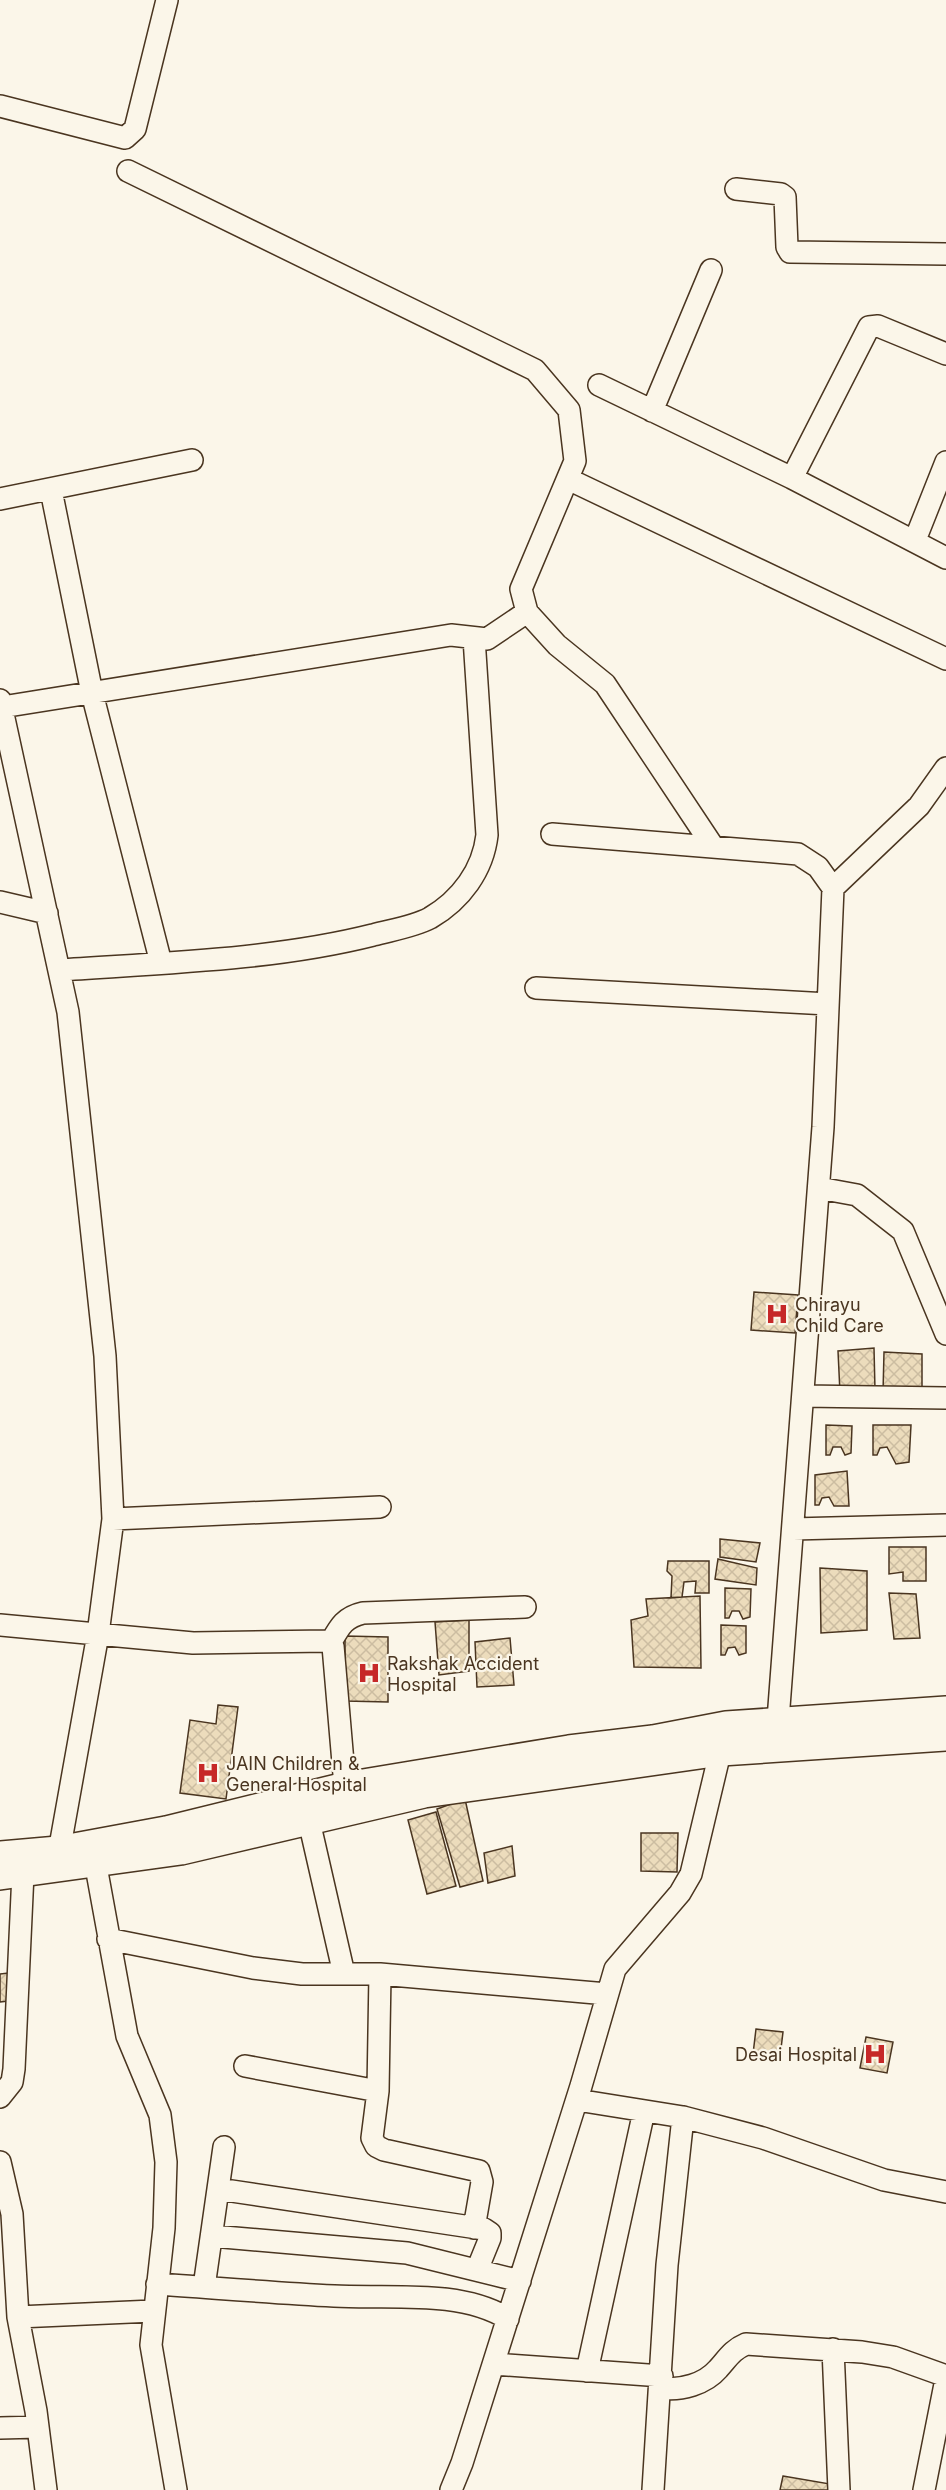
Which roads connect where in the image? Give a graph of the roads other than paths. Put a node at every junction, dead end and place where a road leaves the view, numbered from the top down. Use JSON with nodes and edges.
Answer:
{"nodes":[{"id":1,"x":167,"y":0,"type":"edge"},
{"id":2,"x":0,"y":106,"type":"edge"},
{"id":3,"x":128,"y":171,"type":"dead end"},
{"id":4,"x":736,"y":189,"type":"dead end"},
{"id":5,"x":946,"y":254,"type":"edge"},
{"id":6,"x":711,"y":270,"type":"dead end"},
{"id":7,"x":946,"y":354,"type":"edge"},
{"id":8,"x":599,"y":385,"type":"dead end"},
{"id":9,"x":652,"y":411,"type":"junction"},
{"id":10,"x":192,"y":460,"type":"dead end"},
{"id":11,"x":946,"y":462,"type":"edge"},
{"id":12,"x":792,"y":478,"type":"junction"},
{"id":13,"x":568,"y":479,"type":"junction"},
{"id":14,"x":51,"y":490,"type":"junction"},
{"id":15,"x":0,"y":499,"type":"edge"},
{"id":16,"x":915,"y":540,"type":"junction"},
{"id":17,"x":946,"y":558,"type":"edge"},
{"id":18,"x":527,"y":612,"type":"junction"},
{"id":19,"x":474,"y":638,"type":"junction"},
{"id":20,"x":946,"y":658,"type":"edge"},
{"id":21,"x":92,"y":693,"type":"junction"},
{"id":22,"x":1,"y":703,"type":"edge"},
{"id":23,"x":946,"y":768,"type":"edge"},
{"id":24,"x":552,"y":834,"type":"dead end"},
{"id":25,"x":712,"y":846,"type":"junction"},
{"id":26,"x":833,"y":888,"type":"junction"},
{"id":27,"x":0,"y":902,"type":"edge"},
{"id":28,"x":47,"y":913,"type":"junction"},
{"id":29,"x":161,"y":963,"type":"junction"},
{"id":30,"x":59,"y":970,"type":"junction"},
{"id":31,"x":536,"y":988,"type":"dead end"},
{"id":32,"x":828,"y":1004,"type":"junction"},
{"id":33,"x":819,"y":1188,"type":"junction"},
{"id":34,"x":946,"y":1334,"type":"edge"},
{"id":35,"x":803,"y":1396,"type":"junction"},
{"id":36,"x":946,"y":1398,"type":"edge"},
{"id":37,"x":380,"y":1507,"type":"dead end"},
{"id":38,"x":113,"y":1519,"type":"junction"},
{"id":39,"x":946,"y":1526,"type":"edge"},
{"id":40,"x":793,"y":1529,"type":"junction"},
{"id":41,"x":525,"y":1607,"type":"dead end"},
{"id":42,"x":0,"y":1624,"type":"edge"},
{"id":43,"x":98,"y":1634,"type":"junction"},
{"id":44,"x":331,"y":1642,"type":"junction"},
{"id":45,"x":946,"y":1710,"type":"edge"},
{"id":46,"x":778,"y":1720,"type":"junction"},
{"id":47,"x":726,"y":1725,"type":"junction"},
{"id":48,"x":946,"y":1737,"type":"edge"},
{"id":49,"x":721,"y":1752,"type":"junction"},
{"id":50,"x":345,"y":1786,"type":"junction"},
{"id":51,"x":309,"y":1821,"type":"junction"},
{"id":52,"x":93,"y":1854,"type":"junction"},
{"id":53,"x":0,"y":1855,"type":"edge"},
{"id":54,"x":57,"y":1860,"type":"junction"},
{"id":55,"x":11,"y":1875,"type":"edge"},
{"id":56,"x":108,"y":1939,"type":"junction"},
{"id":57,"x":344,"y":1974,"type":"junction"},
{"id":58,"x":380,"y":1974,"type":"junction"},
{"id":59,"x":608,"y":1994,"type":"junction"},
{"id":60,"x":245,"y":2066,"type":"dead end"},
{"id":61,"x":378,"y":2091,"type":"junction"},
{"id":62,"x":0,"y":2097,"type":"edge"},
{"id":63,"x":577,"y":2100,"type":"junction"},
{"id":64,"x":644,"y":2111,"type":"junction"},
{"id":65,"x":683,"y":2117,"type":"junction"},
{"id":66,"x":224,"y":2147,"type":"dead end"},
{"id":67,"x":0,"y":2162,"type":"edge"},
{"id":68,"x":218,"y":2189,"type":"junction"},
{"id":69,"x":946,"y":2192,"type":"edge"},
{"id":70,"x":474,"y":2228,"type":"junction"},
{"id":71,"x":212,"y":2236,"type":"junction"},
{"id":72,"x":477,"y":2270,"type":"junction"},
{"id":73,"x":8,"y":2275,"type":"edge"},
{"id":74,"x":520,"y":2281,"type":"junction"},
{"id":75,"x":157,"y":2284,"type":"junction"},
{"id":76,"x":204,"y":2287,"type":"junction"},
{"id":77,"x":153,"y":2311,"type":"junction"},
{"id":78,"x":18,"y":2317,"type":"junction"},
{"id":79,"x":508,"y":2319,"type":"junction"},
{"id":80,"x":833,"y":2349,"type":"junction"},
{"id":81,"x":494,"y":2364,"type":"junction"},
{"id":82,"x":587,"y":2371,"type":"junction"},
{"id":83,"x":946,"y":2378,"type":"edge"},
{"id":84,"x":662,"y":2382,"type":"junction"},
{"id":85,"x":38,"y":2427,"type":"junction"},
{"id":86,"x":0,"y":2428,"type":"edge"},
{"id":87,"x":46,"y":2490,"type":"edge"},
{"id":88,"x":176,"y":2490,"type":"edge"},
{"id":89,"x":451,"y":2490,"type":"edge"},
{"id":90,"x":653,"y":2490,"type":"edge"},
{"id":91,"x":839,"y":2490,"type":"edge"},
{"id":92,"x":924,"y":2490,"type":"edge"}],
"edges":[{"from":1,"to":2,"type":"street"},
{"from":3,"to":13,"type":"street"},
{"from":4,"to":5,"type":"street"},
{"from":6,"to":9,"type":"street"},
{"from":7,"to":12,"type":"street"},
{"from":8,"to":9,"type":"street"},
{"from":9,"to":12,"type":"street"},
{"from":10,"to":14,"type":"street"},
{"from":11,"to":16,"type":"street"},
{"from":12,"to":16,"type":"street"},
{"from":13,"to":18,"type":"street"},
{"from":13,"to":20,"type":"street"},
{"from":14,"to":15,"type":"street"},
{"from":14,"to":21,"type":"street"},
{"from":16,"to":17,"type":"street"},
{"from":18,"to":19,"type":"street"},
{"from":18,"to":25,"type":"street"},
{"from":19,"to":21,"type":"street"},
{"from":19,"to":29,"type":"street"},
{"from":21,"to":22,"type":"street"},
{"from":21,"to":29,"type":"street"},
{"from":22,"to":28,"type":"street"},
{"from":23,"to":26,"type":"street"},
{"from":24,"to":25,"type":"street"},
{"from":25,"to":26,"type":"street"},
{"from":26,"to":32,"type":"street"},
{"from":27,"to":28,"type":"street"},
{"from":28,"to":30,"type":"street"},
{"from":29,"to":30,"type":"street"},
{"from":30,"to":38,"type":"street"},
{"from":31,"to":32,"type":"street"},
{"from":32,"to":33,"type":"street"},
{"from":33,"to":34,"type":"street"},
{"from":33,"to":35,"type":"street"},
{"from":35,"to":36,"type":"street"},
{"from":35,"to":40,"type":"street"},
{"from":37,"to":38,"type":"street"},
{"from":38,"to":43,"type":"street"},
{"from":39,"to":40,"type":"street"},
{"from":40,"to":46,"type":"street"},
{"from":41,"to":44,"type":"street"},
{"from":42,"to":43,"type":"street"},
{"from":43,"to":44,"type":"street"},
{"from":43,"to":54,"type":"street"},
{"from":44,"to":50,"type":"street"},
{"from":45,"to":46,"type":"main road"},
{"from":46,"to":47,"type":"main road"},
{"from":47,"to":49,"type":"street"},
{"from":47,"to":50,"type":"main road"},
{"from":48,"to":49,"type":"main road"},
{"from":49,"to":51,"type":"main road"},
{"from":49,"to":59,"type":"street"},
{"from":50,"to":52,"type":"main road"},
{"from":51,"to":52,"type":"main road"},
{"from":51,"to":57,"type":"street"},
{"from":52,"to":54,"type":"main road"},
{"from":52,"to":56,"type":"street"},
{"from":53,"to":54,"type":"main road"},
{"from":54,"to":55,"type":"main road"},
{"from":55,"to":62,"type":"street"},
{"from":56,"to":57,"type":"street"},
{"from":56,"to":75,"type":"street"},
{"from":57,"to":58,"type":"street"},
{"from":58,"to":59,"type":"street"},
{"from":58,"to":61,"type":"street"},
{"from":59,"to":63,"type":"street"},
{"from":60,"to":61,"type":"street"},
{"from":61,"to":70,"type":"street"},
{"from":63,"to":64,"type":"street"},
{"from":63,"to":74,"type":"street"},
{"from":64,"to":65,"type":"street"},
{"from":64,"to":82,"type":"street"},
{"from":65,"to":69,"type":"street"},
{"from":65,"to":84,"type":"street"},
{"from":66,"to":68,"type":"street"},
{"from":67,"to":73,"type":"street"},
{"from":68,"to":70,"type":"street"},
{"from":68,"to":71,"type":"street"},
{"from":70,"to":72,"type":"street"},
{"from":71,"to":72,"type":"street"},
{"from":71,"to":76,"type":"street"},
{"from":72,"to":74,"type":"street"},
{"from":73,"to":78,"type":"street"},
{"from":74,"to":79,"type":"street"},
{"from":75,"to":76,"type":"street"},
{"from":75,"to":77,"type":"street"},
{"from":76,"to":79,"type":"street"},
{"from":77,"to":78,"type":"street"},
{"from":77,"to":88,"type":"street"},
{"from":78,"to":85,"type":"street"},
{"from":79,"to":81,"type":"street"},
{"from":80,"to":83,"type":"street"},
{"from":80,"to":84,"type":"street"},
{"from":80,"to":91,"type":"street"},
{"from":81,"to":82,"type":"street"},
{"from":81,"to":89,"type":"street"},
{"from":82,"to":84,"type":"street"},
{"from":83,"to":92,"type":"street"},
{"from":84,"to":90,"type":"street"},
{"from":85,"to":86,"type":"street"},
{"from":85,"to":87,"type":"street"}]}
